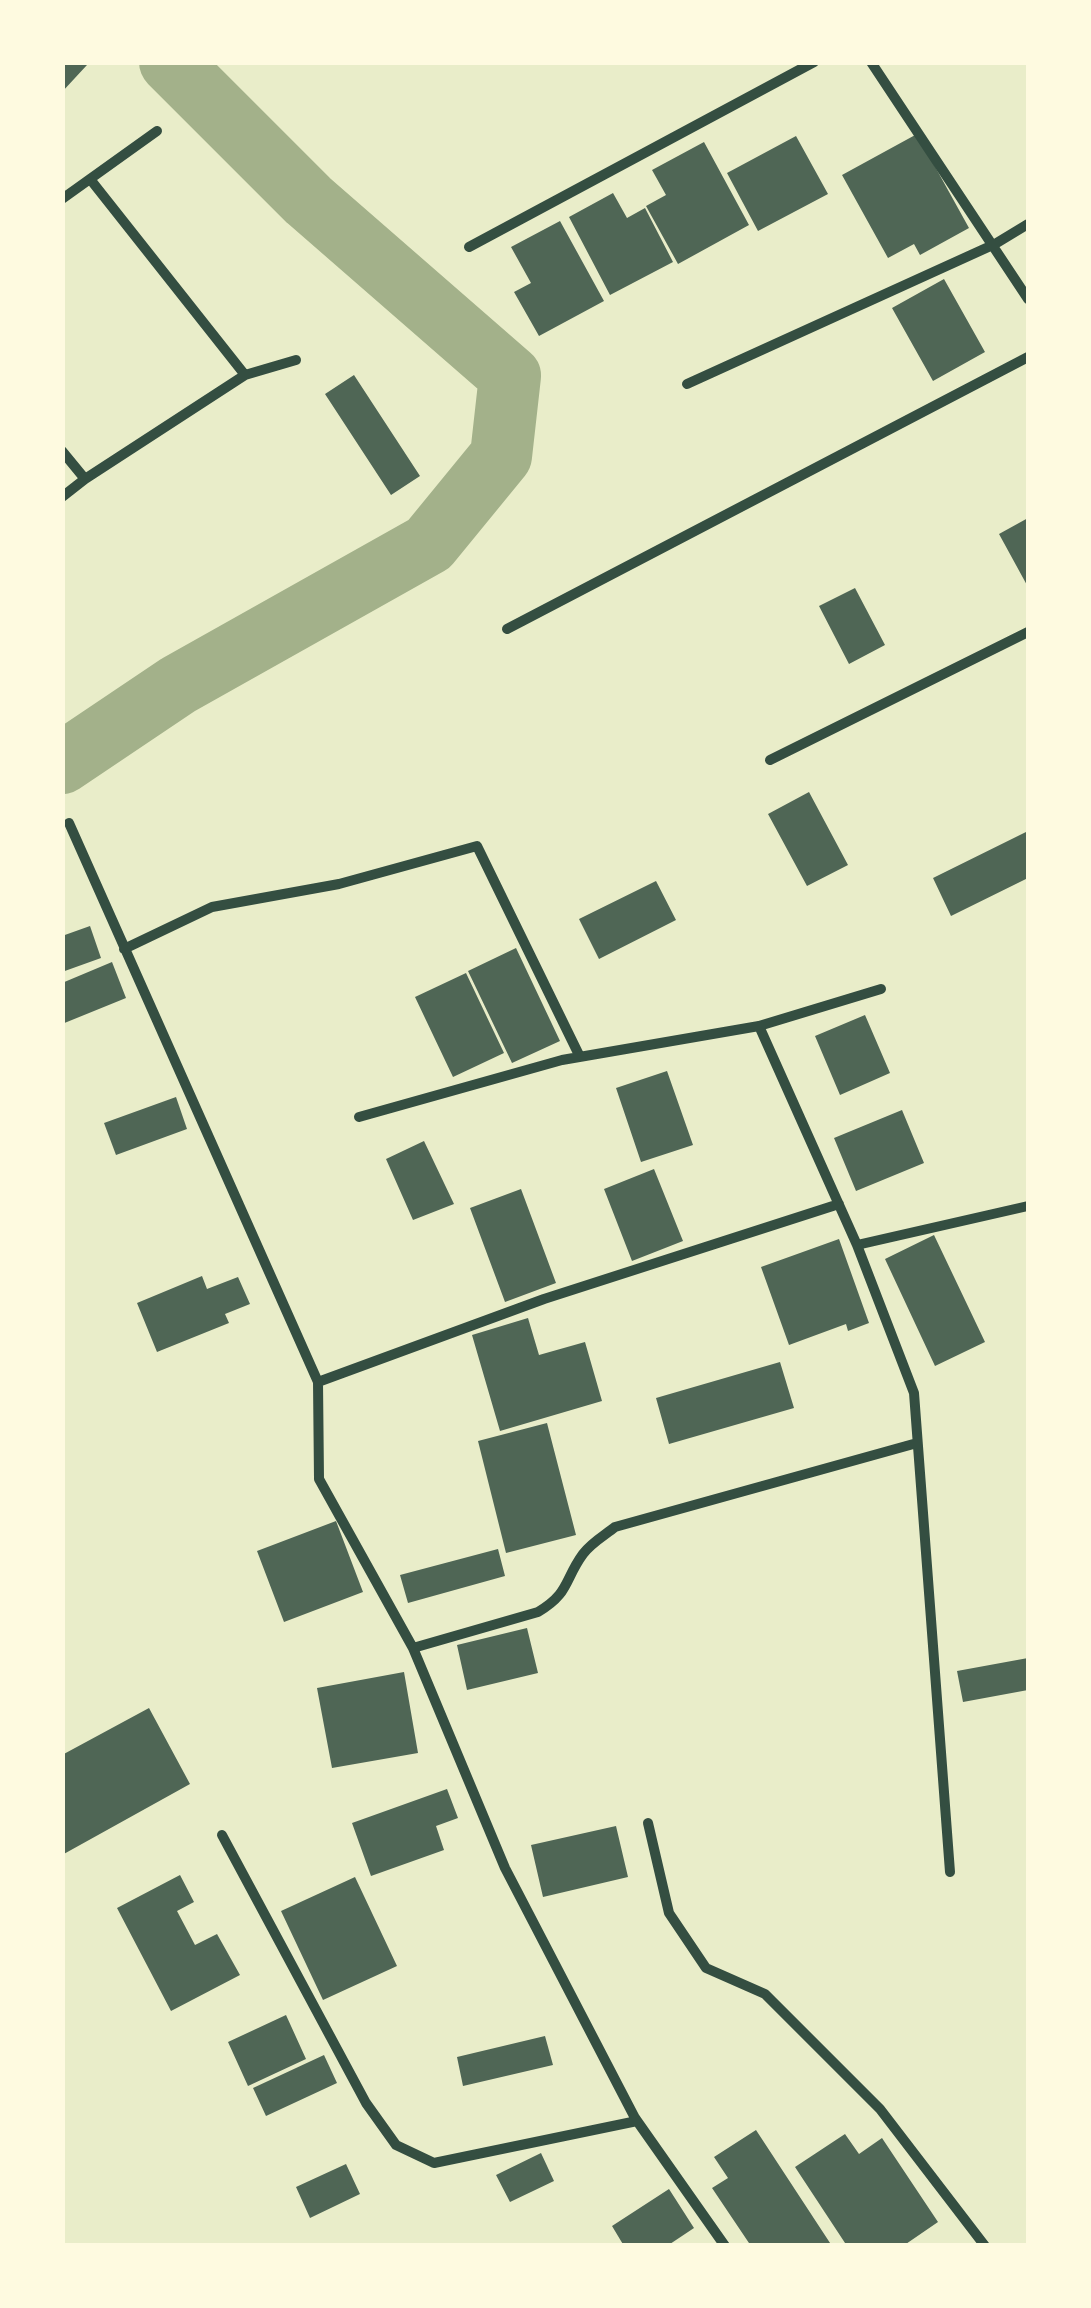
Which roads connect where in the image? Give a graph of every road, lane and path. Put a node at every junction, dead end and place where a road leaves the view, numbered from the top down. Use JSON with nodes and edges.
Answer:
{"nodes":[{"id":1,"x":814,"y":62,"type":"edge"},
{"id":2,"x":870,"y":62,"type":"edge"},
{"id":3,"x":156,"y":130,"type":"dead end"},
{"id":4,"x":90,"y":179,"type":"junction"},
{"id":5,"x":62,"y":198,"type":"edge"},
{"id":6,"x":1028,"y":224,"type":"edge"},
{"id":7,"x":995,"y":244,"type":"junction"},
{"id":8,"x":469,"y":247,"type":"dead end"},
{"id":9,"x":1028,"y":299,"type":"edge"},
{"id":10,"x":1028,"y":357,"type":"edge"},
{"id":11,"x":296,"y":360,"type":"dead end"},
{"id":12,"x":244,"y":375,"type":"junction"},
{"id":13,"x":687,"y":384,"type":"dead end"},
{"id":14,"x":62,"y":451,"type":"edge"},
{"id":15,"x":84,"y":479,"type":"junction"},
{"id":16,"x":62,"y":497,"type":"edge"},
{"id":17,"x":507,"y":629,"type":"dead end"},
{"id":18,"x":1028,"y":632,"type":"edge"},
{"id":19,"x":770,"y":760,"type":"dead end"},
{"id":20,"x":69,"y":823,"type":"dead end"},
{"id":21,"x":124,"y":948,"type":"junction"},
{"id":22,"x":881,"y":988,"type":"dead end"},
{"id":23,"x":760,"y":1026,"type":"junction"},
{"id":24,"x":580,"y":1057,"type":"junction"},
{"id":25,"x":359,"y":1117,"type":"dead end"},
{"id":26,"x":838,"y":1204,"type":"junction"},
{"id":27,"x":1028,"y":1206,"type":"edge"},
{"id":28,"x":857,"y":1245,"type":"junction"},
{"id":29,"x":318,"y":1382,"type":"junction"},
{"id":30,"x":918,"y":1443,"type":"junction"},
{"id":31,"x":414,"y":1648,"type":"junction"},
{"id":32,"x":648,"y":1823,"type":"dead end"},
{"id":33,"x":222,"y":1835,"type":"dead end"},
{"id":34,"x":950,"y":1872,"type":"dead end"},
{"id":35,"x":637,"y":2120,"type":"junction"},
{"id":36,"x":724,"y":2246,"type":"edge"},
{"id":37,"x":985,"y":2246,"type":"edge"}],
"edges":[{"from":1,"to":8,"type":"street"},
{"from":2,"to":7,"type":"street"},
{"from":3,"to":4,"type":"street"},
{"from":4,"to":5,"type":"street"},
{"from":4,"to":12,"type":"street"},
{"from":6,"to":7,"type":"street"},
{"from":7,"to":9,"type":"street"},
{"from":7,"to":13,"type":"street"},
{"from":10,"to":17,"type":"street"},
{"from":11,"to":12,"type":"street"},
{"from":12,"to":15,"type":"street"},
{"from":14,"to":15,"type":"street"},
{"from":15,"to":16,"type":"street"},
{"from":18,"to":19,"type":"street"},
{"from":20,"to":21,"type":"street"},
{"from":21,"to":24,"type":"street"},
{"from":21,"to":29,"type":"street"},
{"from":22,"to":23,"type":"street"},
{"from":23,"to":24,"type":"street"},
{"from":23,"to":26,"type":"street"},
{"from":24,"to":25,"type":"street"},
{"from":26,"to":28,"type":"street"},
{"from":26,"to":29,"type":"street"},
{"from":27,"to":28,"type":"street"},
{"from":28,"to":30,"type":"street"},
{"from":29,"to":31,"type":"street"},
{"from":30,"to":31,"type":"street"},
{"from":30,"to":34,"type":"street"},
{"from":31,"to":35,"type":"street"},
{"from":32,"to":37,"type":"street"},
{"from":33,"to":35,"type":"street"},
{"from":35,"to":36,"type":"street"}]}
